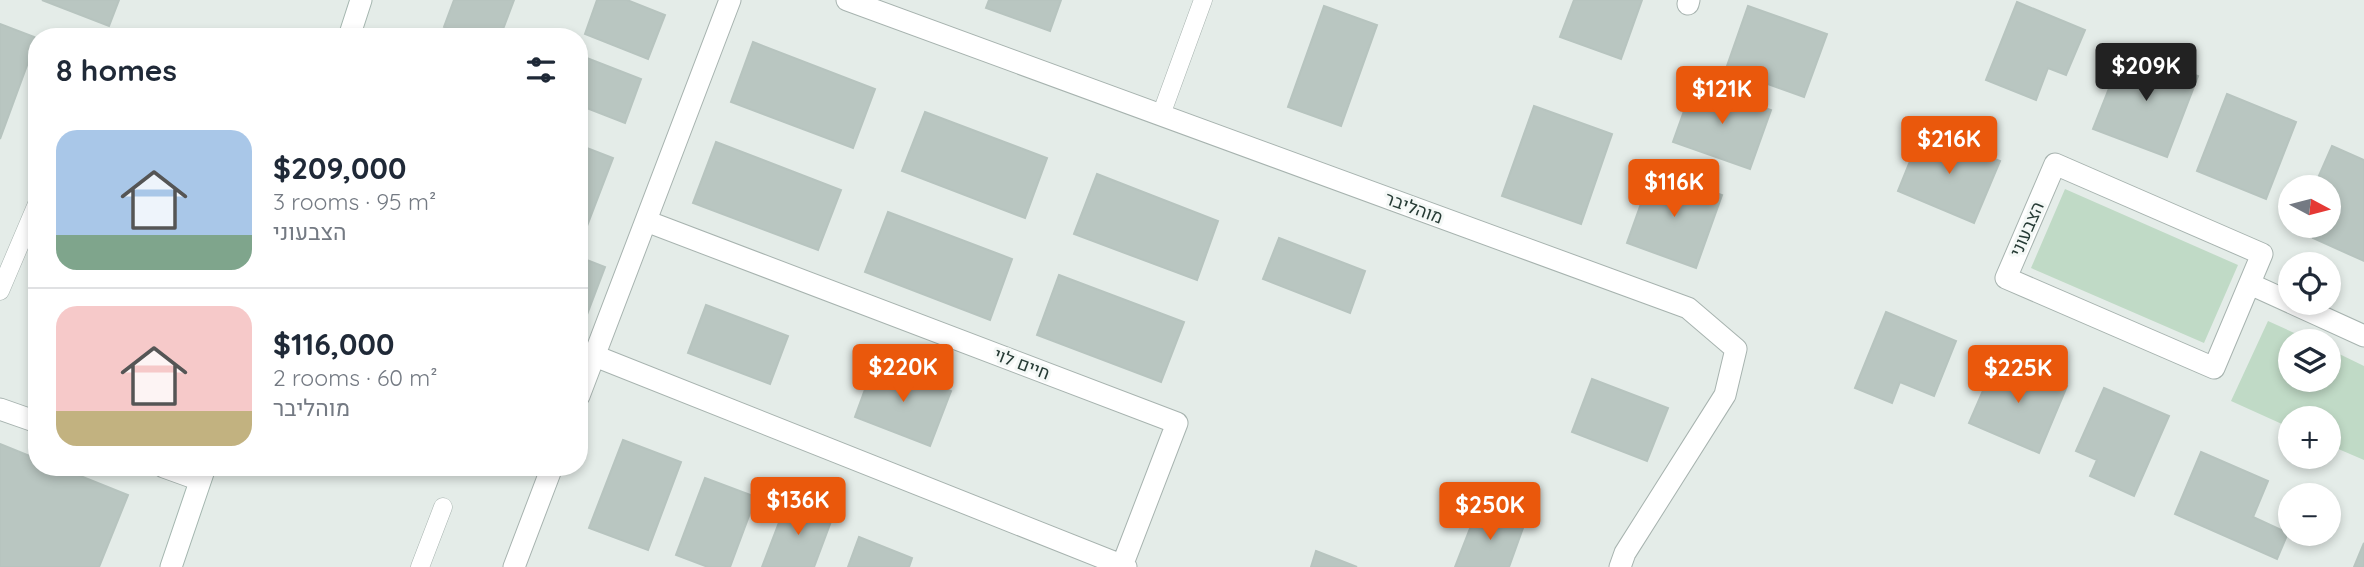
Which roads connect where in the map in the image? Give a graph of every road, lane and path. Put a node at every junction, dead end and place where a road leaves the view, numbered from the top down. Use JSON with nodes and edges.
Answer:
{"nodes":[{"id":1,"x":361,"y":0,"type":"edge"},
{"id":2,"x":730,"y":0,"type":"edge"},
{"id":3,"x":847,"y":0,"type":"edge"},
{"id":4,"x":1203,"y":0,"type":"edge"},
{"id":5,"x":352,"y":28,"type":"edge"},
{"id":6,"x":1161,"y":115,"type":"junction"},
{"id":7,"x":646,"y":221,"type":"junction"},
{"id":8,"x":28,"y":225,"type":"edge"},
{"id":9,"x":2250,"y":284,"type":"junction"},
{"id":10,"x":0,"y":291,"type":"edge"},
{"id":11,"x":2364,"y":337,"type":"edge"},
{"id":12,"x":595,"y":356,"type":"junction"},
{"id":13,"x":588,"y":374,"type":"edge"},
{"id":14,"x":0,"y":409,"type":"edge"},
{"id":15,"x":28,"y":419,"type":"edge"},
{"id":16,"x":202,"y":476,"type":"edge"},
{"id":17,"x":549,"y":476,"type":"edge"},
{"id":18,"x":443,"y":507,"type":"dead end"},
{"id":19,"x":178,"y":565,"type":"edge"},
{"id":20,"x":1124,"y":566,"type":"edge"},
{"id":21,"x":420,"y":567,"type":"edge"},
{"id":22,"x":514,"y":567,"type":"edge"},
{"id":23,"x":1620,"y":567,"type":"edge"}],
"edges":[{"from":1,"to":5,"type":"street"},
{"from":2,"to":7,"type":"street"},
{"from":3,"to":6,"type":"street","name":"מוהליבר"},
{"from":4,"to":6,"type":"lane"},
{"from":6,"to":23,"type":"street","name":"מוהליבר"},
{"from":7,"to":12,"type":"street"},
{"from":7,"to":20,"type":"street","name":"חיים לוי"},
{"from":8,"to":10,"type":"lane"},
{"from":9,"to":9,"type":"street","name":"הצבעוני"},
{"from":9,"to":11,"type":"street"},
{"from":12,"to":13,"type":"street"},
{"from":12,"to":20,"type":"street","name":"חיים לוי"},
{"from":14,"to":15,"type":"street"},
{"from":16,"to":19,"type":"street"},
{"from":17,"to":22,"type":"street"},
{"from":18,"to":21,"type":"lane"}]}
